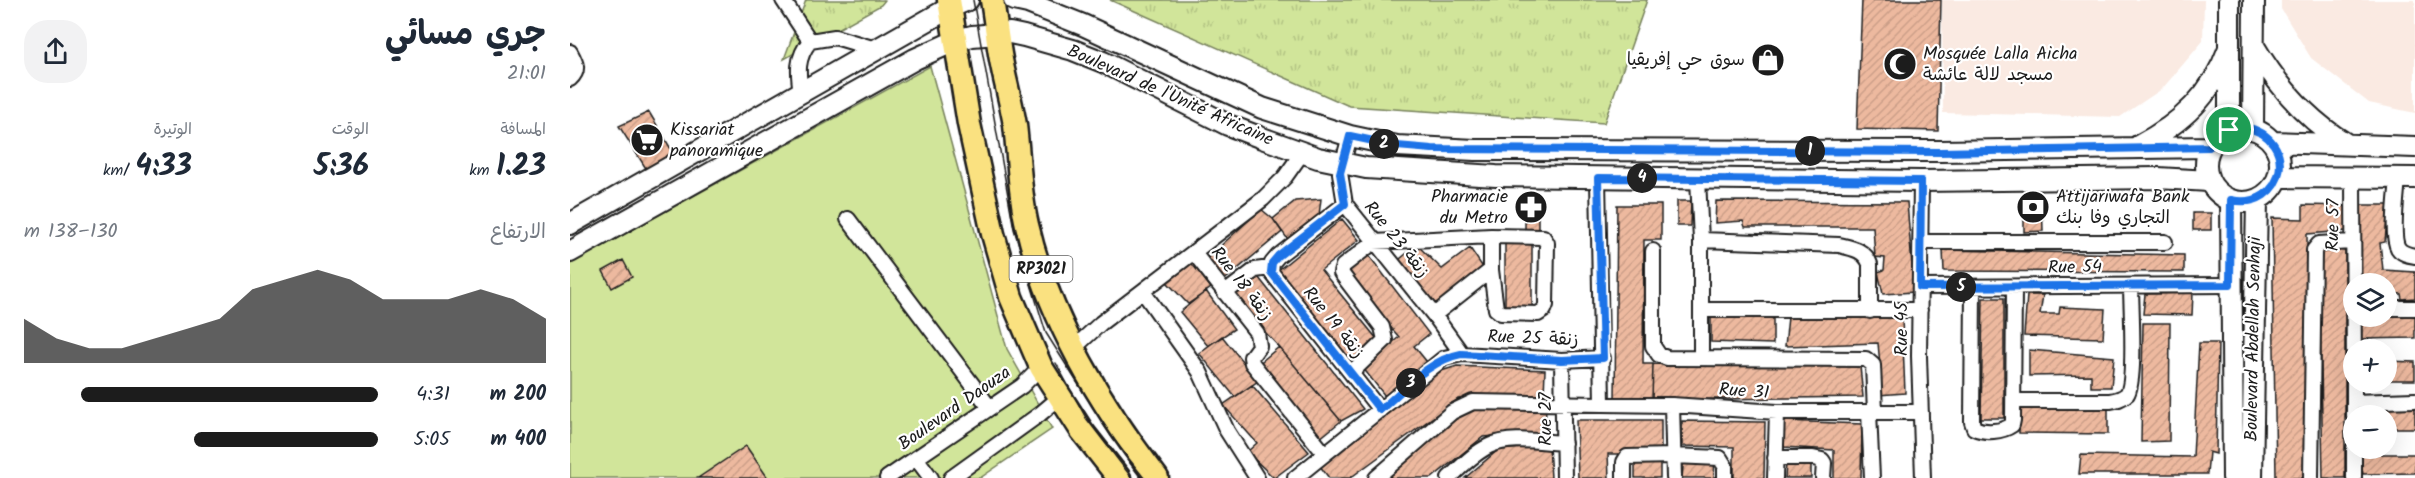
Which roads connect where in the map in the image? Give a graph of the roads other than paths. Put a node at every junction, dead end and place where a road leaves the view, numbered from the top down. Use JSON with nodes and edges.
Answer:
{"nodes":[{"id":1,"x":783,"y":0,"type":"edge"},
{"id":2,"x":992,"y":0,"type":"edge"},
{"id":3,"x":1014,"y":0,"type":"edge"},
{"id":4,"x":2229,"y":0,"type":"edge"},
{"id":5,"x":2254,"y":0,"type":"edge"},
{"id":6,"x":956,"y":2,"type":"edge"},
{"id":7,"x":998,"y":33,"type":"junction"},
{"id":8,"x":957,"y":40,"type":"junction"},
{"id":9,"x":810,"y":41,"type":"junction"},
{"id":10,"x":2254,"y":46,"type":"junction"},
{"id":11,"x":2229,"y":48,"type":"junction"},
{"id":12,"x":879,"y":50,"type":"junction"},
{"id":13,"x":570,"y":52,"type":"edge"},
{"id":14,"x":570,"y":80,"type":"edge"},
{"id":15,"x":801,"y":93,"type":"junction"},
{"id":16,"x":2253,"y":129,"type":"junction"},
{"id":17,"x":2229,"y":130,"type":"junction"},
{"id":18,"x":1350,"y":136,"type":"junction"},
{"id":19,"x":2273,"y":142,"type":"junction"},
{"id":20,"x":2344,"y":143,"type":"junction"},
{"id":21,"x":2209,"y":147,"type":"junction"},
{"id":22,"x":2415,"y":147,"type":"edge"},
{"id":23,"x":2135,"y":148,"type":"junction"},
{"id":24,"x":1302,"y":153,"type":"junction"},
{"id":25,"x":1342,"y":163,"type":"junction"},
{"id":26,"x":2278,"y":177,"type":"junction"},
{"id":27,"x":2353,"y":177,"type":"junction"},
{"id":28,"x":1598,"y":178,"type":"junction"},
{"id":29,"x":2406,"y":178,"type":"edge"},
{"id":30,"x":1698,"y":179,"type":"junction"},
{"id":31,"x":1921,"y":181,"type":"junction"},
{"id":32,"x":2209,"y":181,"type":"junction"},
{"id":33,"x":2231,"y":200,"type":"junction"},
{"id":34,"x":2257,"y":200,"type":"junction"},
{"id":35,"x":1345,"y":204,"type":"junction"},
{"id":36,"x":848,"y":219,"type":"dead end"},
{"id":37,"x":570,"y":224,"type":"edge"},
{"id":38,"x":1491,"y":236,"type":"junction"},
{"id":39,"x":1701,"y":240,"type":"junction"},
{"id":40,"x":1374,"y":242,"type":"junction"},
{"id":41,"x":1921,"y":242,"type":"junction"},
{"id":42,"x":2165,"y":242,"type":"dead end"},
{"id":43,"x":2352,"y":242,"type":"junction"},
{"id":44,"x":1653,"y":251,"type":"dead end"},
{"id":45,"x":570,"y":252,"type":"edge"},
{"id":46,"x":1194,"y":253,"type":"junction"},
{"id":47,"x":2415,"y":256,"type":"edge"},
{"id":48,"x":1274,"y":262,"type":"junction"},
{"id":49,"x":1491,"y":270,"type":"junction"},
{"id":50,"x":2352,"y":273,"type":"edge"},
{"id":51,"x":2230,"y":285,"type":"junction"},
{"id":52,"x":2131,"y":286,"type":"junction"},
{"id":53,"x":1920,"y":287,"type":"junction"},
{"id":54,"x":1973,"y":287,"type":"junction"},
{"id":55,"x":2014,"y":287,"type":"junction"},
{"id":56,"x":1144,"y":293,"type":"junction"},
{"id":57,"x":1225,"y":293,"type":"junction"},
{"id":58,"x":2397,"y":308,"type":"edge"},
{"id":59,"x":2415,"y":308,"type":"edge"},
{"id":60,"x":1701,"y":310,"type":"junction"},
{"id":61,"x":1920,"y":310,"type":"junction"},
{"id":62,"x":1870,"y":311,"type":"junction"},
{"id":63,"x":1434,"y":315,"type":"junction"},
{"id":64,"x":1074,"y":347,"type":"junction"},
{"id":65,"x":1461,"y":354,"type":"junction"},
{"id":66,"x":1701,"y":357,"type":"junction"},
{"id":67,"x":1603,"y":358,"type":"junction"},
{"id":68,"x":1562,"y":360,"type":"junction"},
{"id":69,"x":1041,"y":367,"type":"junction"},
{"id":70,"x":1351,"y":373,"type":"junction"},
{"id":71,"x":1059,"y":398,"type":"junction"},
{"id":72,"x":2415,"y":400,"type":"edge"},
{"id":73,"x":2014,"y":401,"type":"junction"},
{"id":74,"x":1564,"y":403,"type":"junction"},
{"id":75,"x":1602,"y":404,"type":"junction"},
{"id":76,"x":1672,"y":405,"type":"junction"},
{"id":77,"x":2381,"y":405,"type":"edge"},
{"id":78,"x":990,"y":408,"type":"junction"},
{"id":79,"x":1380,"y":410,"type":"junction"},
{"id":80,"x":1777,"y":412,"type":"junction"},
{"id":81,"x":1872,"y":412,"type":"junction"},
{"id":82,"x":1921,"y":412,"type":"junction"},
{"id":83,"x":1564,"y":443,"type":"junction"},
{"id":84,"x":1324,"y":453,"type":"junction"},
{"id":85,"x":1674,"y":456,"type":"junction"},
{"id":86,"x":916,"y":458,"type":"junction"},
{"id":87,"x":1775,"y":458,"type":"junction"},
{"id":88,"x":2354,"y":459,"type":"edge"},
{"id":89,"x":1313,"y":473,"type":"edge"},
{"id":90,"x":887,"y":478,"type":"edge"},
{"id":91,"x":931,"y":478,"type":"edge"},
{"id":92,"x":951,"y":478,"type":"edge"},
{"id":93,"x":1119,"y":478,"type":"edge"},
{"id":94,"x":1157,"y":478,"type":"edge"},
{"id":95,"x":1257,"y":478,"type":"edge"},
{"id":96,"x":1294,"y":478,"type":"edge"},
{"id":97,"x":1376,"y":478,"type":"edge"},
{"id":98,"x":1449,"y":478,"type":"edge"},
{"id":99,"x":1564,"y":478,"type":"edge"},
{"id":100,"x":1624,"y":478,"type":"edge"},
{"id":101,"x":1674,"y":478,"type":"edge"},
{"id":102,"x":1725,"y":478,"type":"edge"},
{"id":103,"x":1775,"y":478,"type":"edge"},
{"id":104,"x":1823,"y":478,"type":"edge"},
{"id":105,"x":1872,"y":478,"type":"edge"},
{"id":106,"x":1923,"y":478,"type":"edge"},
{"id":107,"x":2233,"y":478,"type":"edge"},
{"id":108,"x":2252,"y":478,"type":"edge"},
{"id":109,"x":2311,"y":478,"type":"edge"},
{"id":110,"x":2354,"y":478,"type":"edge"}],
"edges":[{"from":1,"to":9,"type":"street"},
{"from":2,"to":7,"type":"main road","number":"RP3021"},
{"from":3,"to":18,"type":"main road","name":"Boulevard de l'Unité Africaine"},
{"from":4,"to":11,"type":"main road"},
{"from":5,"to":10,"type":"main road"},
{"from":6,"to":8,"type":"main road","number":"RP3021"},
{"from":6,"to":12,"type":"main road"},
{"from":7,"to":8,"type":"main road","name":"Boulevard de l'Unité Africaine"},
{"from":7,"to":24,"type":"main road","name":"Boulevard de l'Unité Africaine"},
{"from":7,"to":64,"type":"main road","number":"RP3021"},
{"from":8,"to":45,"type":"main road","name":"Boulevard de l'Unité Africaine"},
{"from":8,"to":69,"type":"main road","number":"RP3021"},
{"from":9,"to":12,"type":"street"},
{"from":9,"to":15,"type":"street"},
{"from":10,"to":16,"type":"main road"},
{"from":10,"to":20,"type":"main road"},
{"from":11,"to":17,"type":"main road"},
{"from":11,"to":23,"type":"main road"},
{"from":12,"to":15,"type":"main road"},
{"from":13,"to":14,"type":"street"},
{"from":15,"to":37,"type":"main road"},
{"from":16,"to":17,"type":"main road"},
{"from":16,"to":19,"type":"main road"},
{"from":17,"to":21,"type":"main road"},
{"from":18,"to":23,"type":"main road","name":"Boulevard de l'Unité Africaine"},
{"from":18,"to":25,"type":"street","name":"Rue 23 زنقة"},
{"from":19,"to":20,"type":"main road"},
{"from":19,"to":26,"type":"main road"},
{"from":20,"to":22,"type":"main road"},
{"from":21,"to":23,"type":"main road","name":"Boulevard de l'Unité Africaine"},
{"from":21,"to":32,"type":"main road"},
{"from":24,"to":25,"type":"main road","name":"Boulevard de l'Unité Africaine"},
{"from":24,"to":46,"type":"street"},
{"from":25,"to":28,"type":"main road","name":"Boulevard de l'Unité Africaine"},
{"from":25,"to":35,"type":"street","name":"Rue 23 زنقة"},
{"from":26,"to":27,"type":"main road"},
{"from":26,"to":34,"type":"main road"},
{"from":27,"to":29,"type":"main road"},
{"from":27,"to":43,"type":"street","name":"Rue 57"},
{"from":28,"to":30,"type":"main road","name":"Boulevard de l'Unité Africaine"},
{"from":28,"to":67,"type":"street"},
{"from":29,"to":47,"type":"street"},
{"from":30,"to":31,"type":"main road","name":"Boulevard de l'Unité Africaine"},
{"from":30,"to":39,"type":"street"},
{"from":31,"to":32,"type":"main road","name":"Boulevard de l'Unité Africaine"},
{"from":31,"to":41,"type":"street","name":"Rue 45"},
{"from":32,"to":33,"type":"main road"},
{"from":33,"to":34,"type":"main road"},
{"from":33,"to":51,"type":"main road","name":"Boulevard Abdellah Senhaji"},
{"from":34,"to":108,"type":"main road","name":"Boulevard Abdellah Senhaji"},
{"from":35,"to":40,"type":"street","name":"Rue 23 زنقة"},
{"from":35,"to":48,"type":"street"},
{"from":36,"to":78,"type":"street"},
{"from":38,"to":40,"type":"street"},
{"from":38,"to":49,"type":"street"},
{"from":38,"to":49,"type":"street"},
{"from":39,"to":60,"type":"street"},
{"from":39,"to":62,"type":"street"},
{"from":40,"to":63,"type":"street","name":"Rue 23 زنقة"},
{"from":40,"to":70,"type":"street"},
{"from":41,"to":42,"type":"street"},
{"from":41,"to":53,"type":"street","name":"Rue 45"},
{"from":43,"to":50,"type":"street","name":"Rue 57"},
{"from":43,"to":109,"type":"street"},
{"from":44,"to":66,"type":"street"},
{"from":46,"to":56,"type":"street"},
{"from":46,"to":57,"type":"street","name":"Rue 18 زنقة"},
{"from":48,"to":57,"type":"street"},
{"from":48,"to":70,"type":"street","name":"Rue 19 زنقة"},
{"from":49,"to":63,"type":"street"},
{"from":51,"to":52,"type":"street","name":"Rue 54"},
{"from":51,"to":107,"type":"main road","name":"Boulevard Abdellah Senhaji"},
{"from":52,"to":55,"type":"street","name":"Rue 54"},
{"from":52,"to":73,"type":"street"},
{"from":53,"to":54,"type":"street","name":"Rue 54"},
{"from":53,"to":61,"type":"street","name":"Rue 45"},
{"from":54,"to":55,"type":"street","name":"Rue 54"},
{"from":54,"to":73,"type":"street"},
{"from":55,"to":73,"type":"street"},
{"from":56,"to":64,"type":"street"},
{"from":56,"to":95,"type":"street"},
{"from":57,"to":84,"type":"street","name":"Rue 18 زنقة"},
{"from":58,"to":59,"type":"street"},
{"from":60,"to":62,"type":"street"},
{"from":60,"to":66,"type":"street"},
{"from":61,"to":62,"type":"street"},
{"from":61,"to":82,"type":"street","name":"Rue 45"},
{"from":63,"to":65,"type":"street","name":"Rue 23 زنقة"},
{"from":64,"to":94,"type":"main road","number":"RP3021"},
{"from":65,"to":68,"type":"street","name":"Rue 25 زنقة"},
{"from":65,"to":79,"type":"street"},
{"from":66,"to":81,"type":"street"},
{"from":67,"to":68,"type":"street","name":"Rue 25 زنقة"},
{"from":67,"to":75,"type":"street"},
{"from":68,"to":74,"type":"street","name":"Rue 27"},
{"from":69,"to":71,"type":"main road","number":"RP3021"},
{"from":69,"to":78,"type":"street","name":"Boulevard Daouza"},
{"from":70,"to":79,"type":"street","name":"Rue 19 زنقة"},
{"from":71,"to":92,"type":"street"},
{"from":71,"to":93,"type":"main road","number":"RP3021"},
{"from":72,"to":77,"type":"street"},
{"from":74,"to":75,"type":"street","name":"Rue 31"},
{"from":74,"to":83,"type":"street","name":"Rue 27"},
{"from":74,"to":97,"type":"street","name":"Rue 31"},
{"from":75,"to":76,"type":"street","name":"Rue 31"},
{"from":76,"to":80,"type":"street","name":"Rue 31"},
{"from":76,"to":85,"type":"street"},
{"from":78,"to":86,"type":"street","name":"Boulevard Daouza"},
{"from":79,"to":84,"type":"street"},
{"from":80,"to":81,"type":"street","name":"Rue 31"},
{"from":80,"to":87,"type":"street"},
{"from":81,"to":82,"type":"street","name":"Rue 31"},
{"from":81,"to":105,"type":"street"},
{"from":82,"to":106,"type":"street","name":"Rue 45"},
{"from":83,"to":98,"type":"street"},
{"from":83,"to":99,"type":"street","name":"Rue 27"},
{"from":84,"to":89,"type":"street"},
{"from":85,"to":100,"type":"street"},
{"from":85,"to":101,"type":"street"},
{"from":85,"to":102,"type":"street"},
{"from":86,"to":90,"type":"street","name":"Boulevard Daouza"},
{"from":86,"to":91,"type":"street"},
{"from":87,"to":103,"type":"street"},
{"from":87,"to":104,"type":"street"},
{"from":88,"to":110,"type":"street"},
{"from":89,"to":96,"type":"street"}]}
